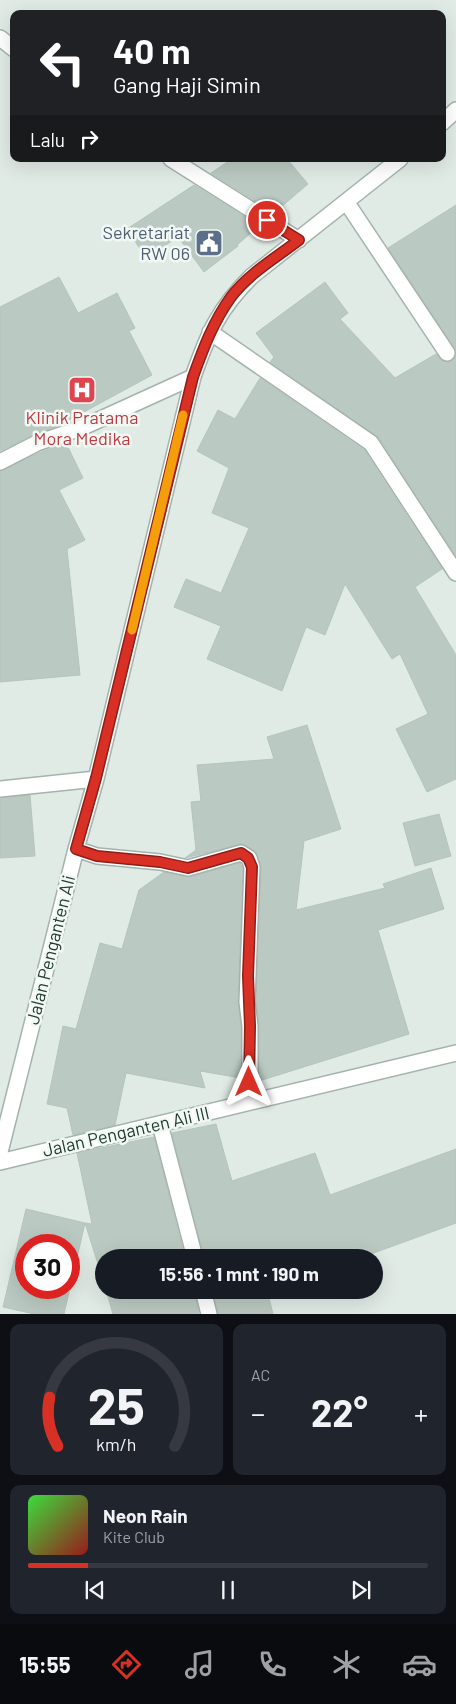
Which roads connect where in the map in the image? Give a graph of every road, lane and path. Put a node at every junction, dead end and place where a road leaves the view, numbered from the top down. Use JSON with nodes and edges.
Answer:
{"nodes":[{"id":1,"x":0,"y":38,"type":"edge"},
{"id":2,"x":9,"y":50,"type":"edge"},
{"id":3,"x":456,"y":110,"type":"edge"},
{"id":4,"x":446,"y":119,"type":"edge"},
{"id":5,"x":176,"y":162,"type":"edge"},
{"id":6,"x":396,"y":162,"type":"edge"},
{"id":7,"x":347,"y":203,"type":"junction"},
{"id":8,"x":299,"y":240,"type":"junction"},
{"id":9,"x":210,"y":332,"type":"junction"},
{"id":10,"x":447,"y":353,"type":"dead end"},
{"id":11,"x":193,"y":377,"type":"junction"},
{"id":12,"x":0,"y":462,"type":"edge"},
{"id":13,"x":456,"y":573,"type":"edge"},
{"id":14,"x":96,"y":778,"type":"junction"},
{"id":15,"x":0,"y":789,"type":"edge"},
{"id":16,"x":76,"y":849,"type":"junction"},
{"id":17,"x":456,"y":1053,"type":"edge"},
{"id":18,"x":250,"y":1102,"type":"junction"},
{"id":19,"x":160,"y":1124,"type":"junction"},
{"id":20,"x":0,"y":1152,"type":"edge"},
{"id":21,"x":0,"y":1162,"type":"edge"},
{"id":22,"x":193,"y":1249,"type":"edge"},
{"id":23,"x":205,"y":1299,"type":"edge"},
{"id":24,"x":209,"y":1314,"type":"edge"}],
"edges":[{"from":1,"to":2,"type":"street"},
{"from":3,"to":4,"type":"street"},
{"from":5,"to":8,"type":"street"},
{"from":6,"to":7,"type":"street","name":"Jalan Penganten Ali"},
{"from":7,"to":8,"type":"street","name":"Jalan Penganten Ali"},
{"from":7,"to":10,"type":"street"},
{"from":8,"to":9,"type":"street","name":"Jalan Penganten Ali"},
{"from":9,"to":11,"type":"street","name":"Jalan Penganten Ali"},
{"from":9,"to":13,"type":"street"},
{"from":11,"to":12,"type":"street"},
{"from":11,"to":14,"type":"street","name":"Jalan Penganten Ali"},
{"from":14,"to":15,"type":"street"},
{"from":14,"to":16,"type":"street","name":"Jalan Penganten Ali"},
{"from":16,"to":18,"type":"street"},
{"from":16,"to":20,"type":"street","name":"Jalan Penganten Ali"},
{"from":17,"to":18,"type":"street","name":"Jalan Penganten Ali III"},
{"from":18,"to":19,"type":"street","name":"Jalan Penganten Ali III"},
{"from":19,"to":21,"type":"street","name":"Jalan Penganten Ali III"},
{"from":19,"to":22,"type":"street"},
{"from":23,"to":24,"type":"street"}]}
